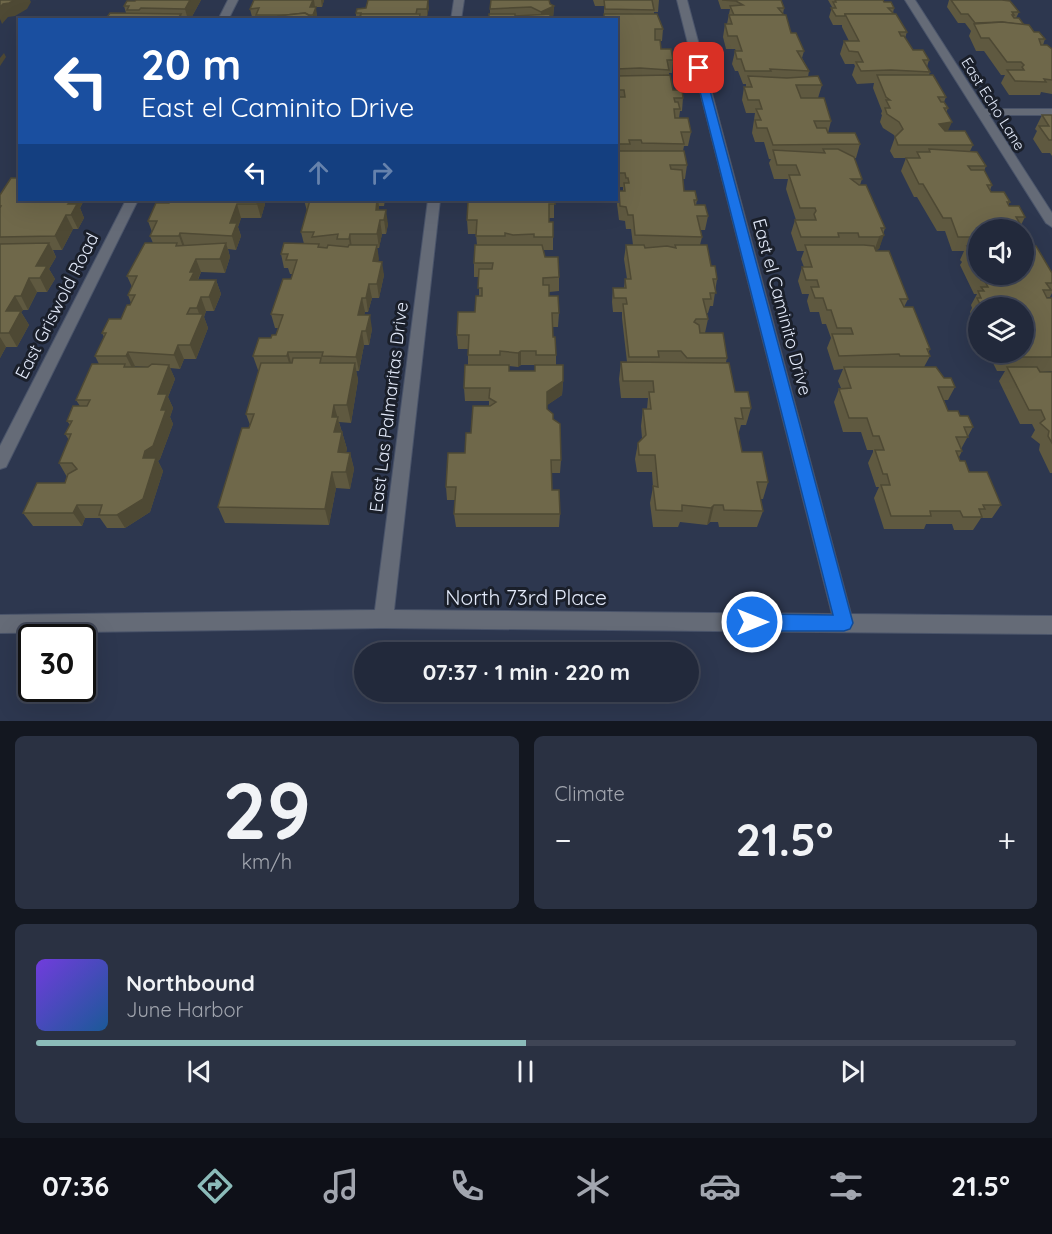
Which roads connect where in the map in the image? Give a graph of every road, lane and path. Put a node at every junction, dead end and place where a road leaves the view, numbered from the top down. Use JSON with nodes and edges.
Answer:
{"nodes":[{"id":1,"x":233,"y":0,"type":"edge"},
{"id":2,"x":459,"y":0,"type":"edge"},
{"id":3,"x":682,"y":0,"type":"edge"},
{"id":4,"x":910,"y":0,"type":"edge"},
{"id":5,"x":224,"y":18,"type":"edge"},
{"id":6,"x":456,"y":18,"type":"edge"},
{"id":7,"x":980,"y":112,"type":"junction"},
{"id":8,"x":1052,"y":112,"type":"edge"},
{"id":9,"x":131,"y":201,"type":"edge"},
{"id":10,"x":434,"y":201,"type":"edge"},
{"id":11,"x":1052,"y":224,"type":"edge"},
{"id":12,"x":0,"y":462,"type":"edge"},
{"id":13,"x":384,"y":619,"type":"junction"},
{"id":14,"x":844,"y":623,"type":"junction"},
{"id":15,"x":0,"y":624,"type":"edge"},
{"id":16,"x":1052,"y":625,"type":"edge"}],
"edges":[{"from":1,"to":5,"type":"street"},
{"from":2,"to":6,"type":"street"},
{"from":3,"to":14,"type":"street","name":"East el Caminito Drive"},
{"from":4,"to":7,"type":"street","name":"East Echo Lane"},
{"from":7,"to":8,"type":"street"},
{"from":7,"to":11,"type":"street","name":"East Echo Lane"},
{"from":9,"to":12,"type":"street","name":"East Griswold Road"},
{"from":10,"to":13,"type":"street","name":"East Las Palmaritas Drive"},
{"from":13,"to":14,"type":"street","name":"North 73rd Place"},
{"from":13,"to":15,"type":"street","name":"North 73rd Place"},
{"from":14,"to":16,"type":"street","name":"North 73rd Place"}]}
